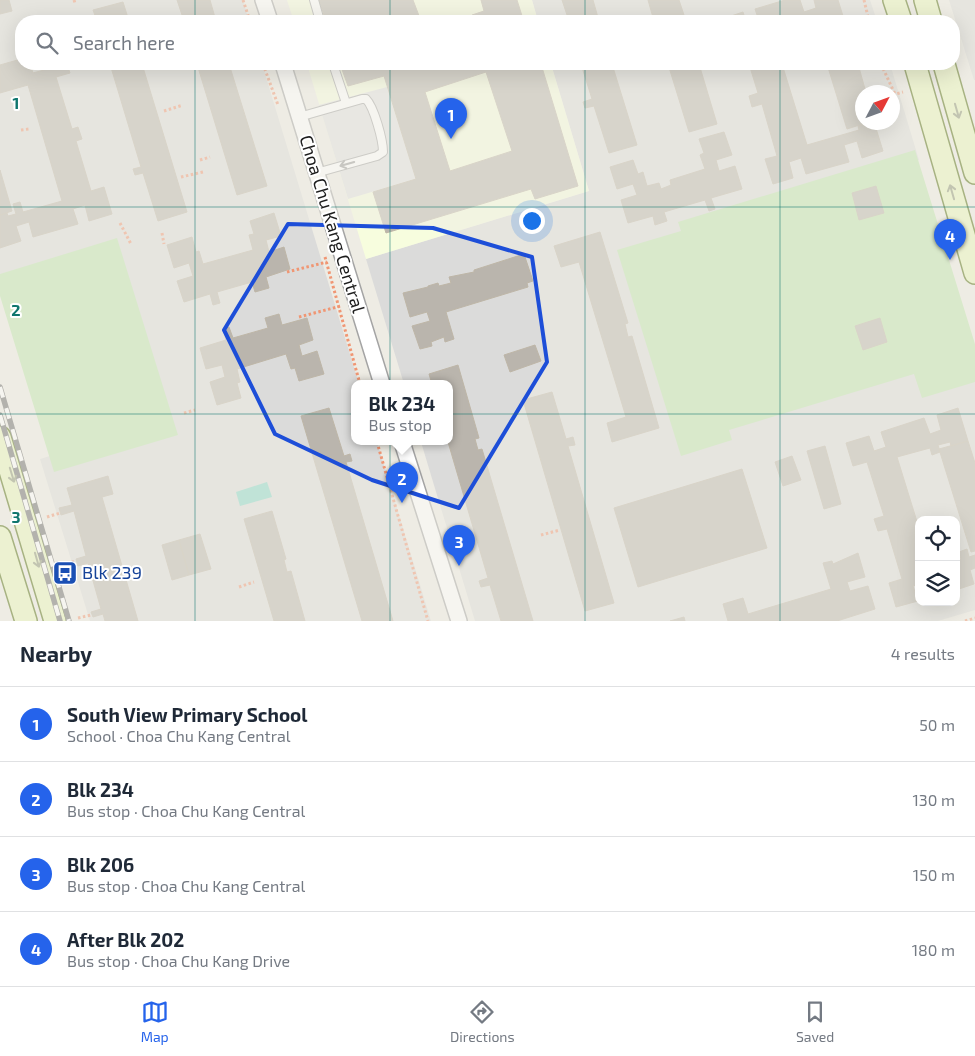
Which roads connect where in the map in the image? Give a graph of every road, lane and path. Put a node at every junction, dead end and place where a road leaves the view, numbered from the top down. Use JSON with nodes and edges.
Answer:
{"nodes":[{"id":1,"x":243,"y":0,"type":"edge"},
{"id":2,"x":263,"y":0,"type":"edge"},
{"id":3,"x":314,"y":0,"type":"edge"},
{"id":4,"x":864,"y":0,"type":"edge"},
{"id":5,"x":894,"y":0,"type":"edge"},
{"id":6,"x":925,"y":0,"type":"edge"},
{"id":7,"x":248,"y":15,"type":"edge"},
{"id":8,"x":268,"y":15,"type":"edge"},
{"id":9,"x":318,"y":15,"type":"edge"},
{"id":10,"x":868,"y":15,"type":"edge"},
{"id":11,"x":899,"y":15,"type":"edge"},
{"id":12,"x":929,"y":15,"type":"edge"},
{"id":13,"x":266,"y":70,"type":"edge"},
{"id":14,"x":285,"y":70,"type":"edge"},
{"id":15,"x":335,"y":70,"type":"edge"},
{"id":16,"x":884,"y":70,"type":"edge"},
{"id":17,"x":916,"y":70,"type":"edge"},
{"id":18,"x":946,"y":70,"type":"edge"},
{"id":19,"x":903,"y":92,"type":"dead end"},
{"id":20,"x":346,"y":103,"type":"junction"},
{"id":21,"x":183,"y":105,"type":"dead end"},
{"id":22,"x":164,"y":110,"type":"dead end"},
{"id":23,"x":280,"y":110,"type":"dead end"},
{"id":24,"x":299,"y":116,"type":"junction"},
{"id":25,"x":30,"y":128,"type":"dead end"},
{"id":26,"x":21,"y":130,"type":"dead end"},
{"id":27,"x":210,"y":157,"type":"dead end"},
{"id":28,"x":200,"y":160,"type":"dead end"},
{"id":29,"x":203,"y":172,"type":"dead end"},
{"id":30,"x":316,"y":173,"type":"junction"},
{"id":31,"x":975,"y":173,"type":"edge"},
{"id":32,"x":181,"y":176,"type":"dead end"},
{"id":33,"x":120,"y":223,"type":"dead end"},
{"id":34,"x":162,"y":233,"type":"dead end"},
{"id":35,"x":131,"y":244,"type":"dead end"},
{"id":36,"x":164,"y":244,"type":"dead end"},
{"id":37,"x":324,"y":252,"type":"dead end"},
{"id":38,"x":342,"y":257,"type":"junction"},
{"id":39,"x":326,"y":262,"type":"junction"},
{"id":40,"x":287,"y":272,"type":"dead end"},
{"id":41,"x":975,"y":273,"type":"edge"},
{"id":42,"x":356,"y":302,"type":"junction"},
{"id":43,"x":339,"y":307,"type":"junction"},
{"id":44,"x":299,"y":317,"type":"dead end"},
{"id":45,"x":359,"y":380,"type":"edge"},
{"id":46,"x":381,"y":380,"type":"edge"},
{"id":47,"x":195,"y":410,"type":"dead end"},
{"id":48,"x":184,"y":414,"type":"dead end"},
{"id":49,"x":0,"y":437,"type":"edge"},
{"id":50,"x":378,"y":445,"type":"edge"},
{"id":51,"x":403,"y":445,"type":"edge"},
{"id":52,"x":60,"y":513,"type":"dead end"},
{"id":53,"x":47,"y":517,"type":"dead end"},
{"id":54,"x":560,"y":530,"type":"dead end"},
{"id":55,"x":541,"y":535,"type":"dead end"},
{"id":56,"x":0,"y":537,"type":"edge"},
{"id":57,"x":76,"y":561,"type":"dead end"},
{"id":58,"x":62,"y":565,"type":"dead end"},
{"id":59,"x":254,"y":582,"type":"dead end"},
{"id":60,"x":238,"y":586,"type":"dead end"},
{"id":61,"x":92,"y":614,"type":"dead end"},
{"id":62,"x":78,"y":618,"type":"dead end"},
{"id":63,"x":975,"y":618,"type":"edge"},
{"id":64,"x":26,"y":621,"type":"edge"},
{"id":65,"x":55,"y":621,"type":"edge"},
{"id":66,"x":428,"y":621,"type":"edge"},
{"id":67,"x":459,"y":621,"type":"edge"},
{"id":68,"x":964,"y":621,"type":"edge"}],
"edges":[{"from":1,"to":7,"type":"path"},
{"from":2,"to":8,"type":"street"},
{"from":3,"to":9,"type":"lane"},
{"from":4,"to":10,"type":"path"},
{"from":5,"to":11,"type":"main road"},
{"from":6,"to":12,"type":"main road"},
{"from":13,"to":23,"type":"path"},
{"from":14,"to":24,"type":"street","name":"Choa Chu Kang Central"},
{"from":15,"to":20,"type":"lane"},
{"from":16,"to":19,"type":"path"},
{"from":41,"to":17,"type":"main road","one_way":true},
{"from":18,"to":31,"type":"main road","one_way":true},
{"from":20,"to":24,"type":"lane"},
{"from":20,"to":30,"type":"lane","one_way":true},
{"from":21,"to":22,"type":"path"},
{"from":24,"to":30,"type":"street","name":"Choa Chu Kang Central"},
{"from":25,"to":26,"type":"path"},
{"from":27,"to":28,"type":"path"},
{"from":29,"to":32,"type":"path"},
{"from":30,"to":38,"type":"street","name":"Choa Chu Kang Central"},
{"from":33,"to":35,"type":"path"},
{"from":34,"to":36,"type":"path"},
{"from":37,"to":39,"type":"path"},
{"from":38,"to":39,"type":"path"},
{"from":38,"to":42,"type":"street","name":"Choa Chu Kang Central"},
{"from":39,"to":40,"type":"path"},
{"from":39,"to":43,"type":"path"},
{"from":42,"to":43,"type":"path"},
{"from":42,"to":46,"type":"street","name":"Choa Chu Kang Central"},
{"from":43,"to":44,"type":"path"},
{"from":43,"to":45,"type":"path"},
{"from":47,"to":48,"type":"path"},
{"from":49,"to":65,"type":"main road","one_way":true},
{"from":50,"to":66,"type":"path"},
{"from":51,"to":67,"type":"street"},
{"from":52,"to":53,"type":"path"},
{"from":54,"to":55,"type":"path"},
{"from":56,"to":64,"type":"main road"},
{"from":57,"to":58,"type":"path"},
{"from":59,"to":60,"type":"path"},
{"from":61,"to":62,"type":"path"},
{"from":63,"to":68,"type":"path"}]}
